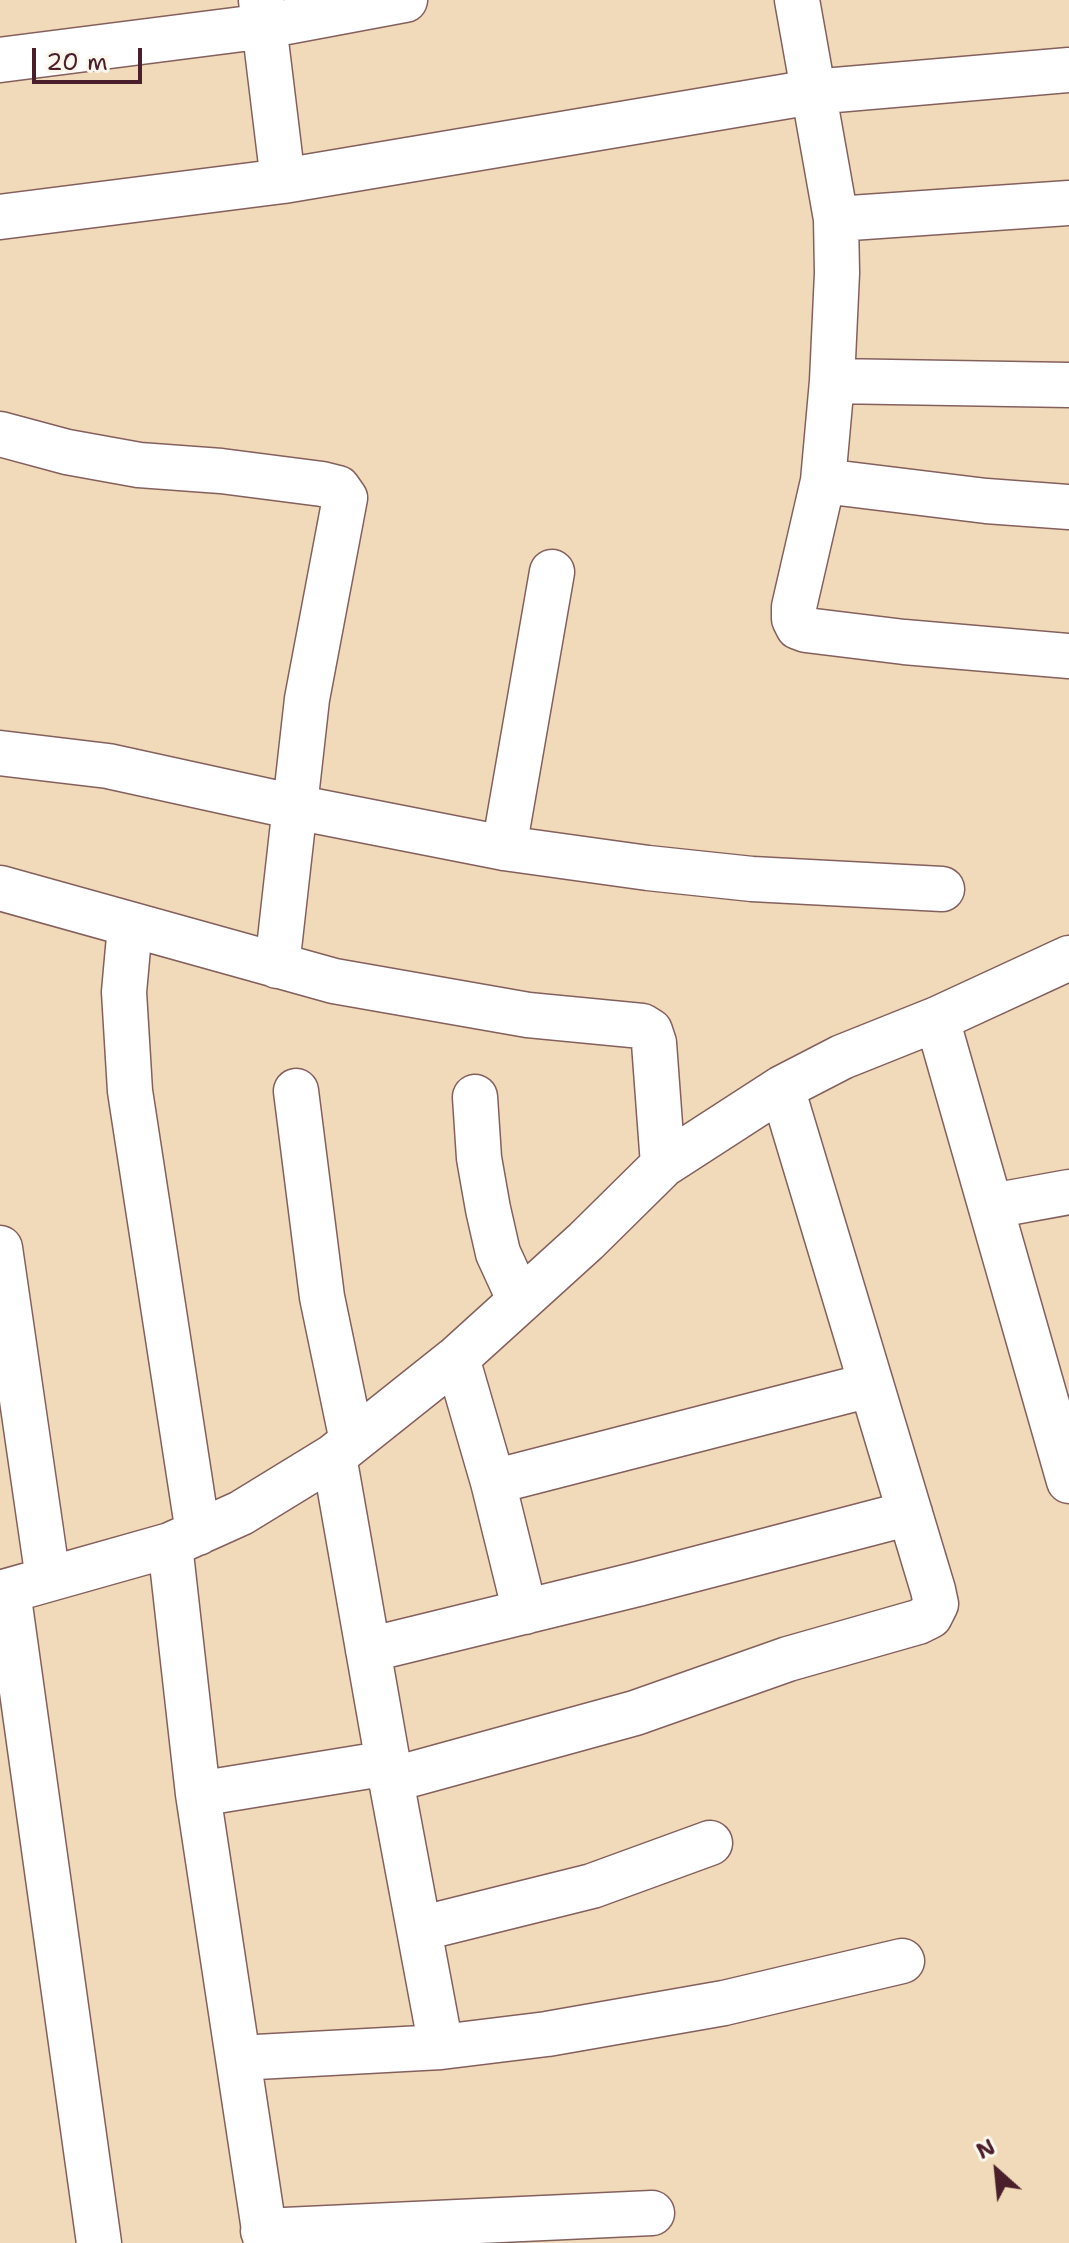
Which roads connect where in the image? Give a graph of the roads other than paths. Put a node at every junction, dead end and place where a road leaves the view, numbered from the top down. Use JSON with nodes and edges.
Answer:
{"nodes":[{"id":1,"x":405,"y":0,"type":"edge"},
{"id":2,"x":797,"y":0,"type":"edge"},
{"id":3,"x":264,"y":13,"type":"edge"},
{"id":4,"x":0,"y":60,"type":"edge"},
{"id":5,"x":1069,"y":70,"type":"edge"},
{"id":6,"x":812,"y":92,"type":"junction"},
{"id":7,"x":283,"y":181,"type":"junction"},
{"id":8,"x":1069,"y":203,"type":"edge"},
{"id":9,"x":0,"y":217,"type":"edge"},
{"id":10,"x":836,"y":219,"type":"junction"},
{"id":11,"x":832,"y":381,"type":"junction"},
{"id":12,"x":1069,"y":385,"type":"edge"},
{"id":13,"x":0,"y":434,"type":"edge"},
{"id":14,"x":823,"y":481,"type":"junction"},
{"id":15,"x":1069,"y":507,"type":"edge"},
{"id":16,"x":552,"y":572,"type":"dead end"},
{"id":17,"x":1069,"y":656,"type":"edge"},
{"id":18,"x":0,"y":753,"type":"edge"},
{"id":19,"x":295,"y":807,"type":"junction"},
{"id":20,"x":504,"y":848,"type":"junction"},
{"id":21,"x":0,"y":888,"type":"edge"},
{"id":22,"x":942,"y":889,"type":"dead end"},
{"id":23,"x":130,"y":926,"type":"junction"},
{"id":24,"x":1069,"y":958,"type":"edge"},
{"id":25,"x":277,"y":966,"type":"junction"},
{"id":26,"x":937,"y":1019,"type":"junction"},
{"id":27,"x":782,"y":1088,"type":"junction"},
{"id":28,"x":296,"y":1091,"type":"dead end"},
{"id":29,"x":475,"y":1097,"type":"dead end"},
{"id":30,"x":663,"y":1165,"type":"junction"},
{"id":31,"x":1069,"y":1192,"type":"edge"},
{"id":32,"x":992,"y":1206,"type":"junction"},
{"id":33,"x":0,"y":1248,"type":"edge"},
{"id":34,"x":520,"y":1301,"type":"junction"},
{"id":35,"x":1051,"y":1348,"type":"edge"},
{"id":36,"x":457,"y":1358,"type":"junction"},
{"id":37,"x":870,"y":1385,"type":"junction"},
{"id":38,"x":343,"y":1449,"type":"junction"},
{"id":39,"x":1069,"y":1481,"type":"edge"},
{"id":40,"x":493,"y":1482,"type":"junction"},
{"id":41,"x":910,"y":1513,"type":"junction"},
{"id":42,"x":184,"y":1539,"type":"junction"},
{"id":43,"x":19,"y":1588,"type":"edge"},
{"id":44,"x":525,"y":1612,"type":"junction"},
{"id":45,"x":368,"y":1650,"type":"junction"},
{"id":46,"x":389,"y":1772,"type":"junction"},
{"id":47,"x":198,"y":1794,"type":"junction"},
{"id":48,"x":710,"y":1843,"type":"dead end"},
{"id":49,"x":419,"y":1929,"type":"junction"},
{"id":50,"x":902,"y":1961,"type":"dead end"},
{"id":51,"x":441,"y":2047,"type":"junction"},
{"id":52,"x":238,"y":2058,"type":"junction"},
{"id":53,"x":652,"y":2213,"type":"dead end"},
{"id":54,"x":265,"y":2237,"type":"edge"},
{"id":55,"x":99,"y":2243,"type":"edge"}],
"edges":[{"from":1,"to":3,"type":"street"},
{"from":2,"to":6,"type":"street"},
{"from":3,"to":4,"type":"street"},
{"from":3,"to":7,"type":"street"},
{"from":5,"to":6,"type":"street"},
{"from":6,"to":7,"type":"street"},
{"from":6,"to":10,"type":"street"},
{"from":7,"to":9,"type":"street"},
{"from":8,"to":10,"type":"street"},
{"from":10,"to":11,"type":"street"},
{"from":11,"to":12,"type":"street"},
{"from":11,"to":14,"type":"street"},
{"from":13,"to":19,"type":"street"},
{"from":14,"to":15,"type":"street"},
{"from":14,"to":17,"type":"street"},
{"from":16,"to":20,"type":"street"},
{"from":18,"to":19,"type":"street"},
{"from":19,"to":20,"type":"street"},
{"from":19,"to":25,"type":"street"},
{"from":20,"to":22,"type":"street"},
{"from":21,"to":23,"type":"street"},
{"from":23,"to":25,"type":"street"},
{"from":23,"to":42,"type":"street"},
{"from":24,"to":26,"type":"street"},
{"from":25,"to":30,"type":"street"},
{"from":26,"to":27,"type":"street"},
{"from":26,"to":32,"type":"street"},
{"from":27,"to":30,"type":"street"},
{"from":27,"to":37,"type":"street"},
{"from":28,"to":38,"type":"street"},
{"from":29,"to":34,"type":"street"},
{"from":30,"to":34,"type":"street"},
{"from":31,"to":32,"type":"street"},
{"from":32,"to":35,"type":"street"},
{"from":33,"to":43,"type":"street"},
{"from":34,"to":36,"type":"street"},
{"from":35,"to":39,"type":"street"},
{"from":36,"to":38,"type":"street"},
{"from":36,"to":40,"type":"street"},
{"from":37,"to":40,"type":"street"},
{"from":37,"to":41,"type":"street"},
{"from":38,"to":42,"type":"street"},
{"from":38,"to":45,"type":"street"},
{"from":40,"to":44,"type":"street"},
{"from":41,"to":44,"type":"street"},
{"from":41,"to":46,"type":"street"},
{"from":42,"to":43,"type":"street"},
{"from":42,"to":47,"type":"street"},
{"from":43,"to":55,"type":"street"},
{"from":44,"to":45,"type":"street"},
{"from":45,"to":46,"type":"street"},
{"from":46,"to":47,"type":"street"},
{"from":46,"to":49,"type":"street"},
{"from":47,"to":52,"type":"street"},
{"from":48,"to":49,"type":"street"},
{"from":49,"to":51,"type":"street"},
{"from":50,"to":51,"type":"street"},
{"from":51,"to":52,"type":"street"},
{"from":52,"to":54,"type":"street"},
{"from":53,"to":54,"type":"street"}]}
